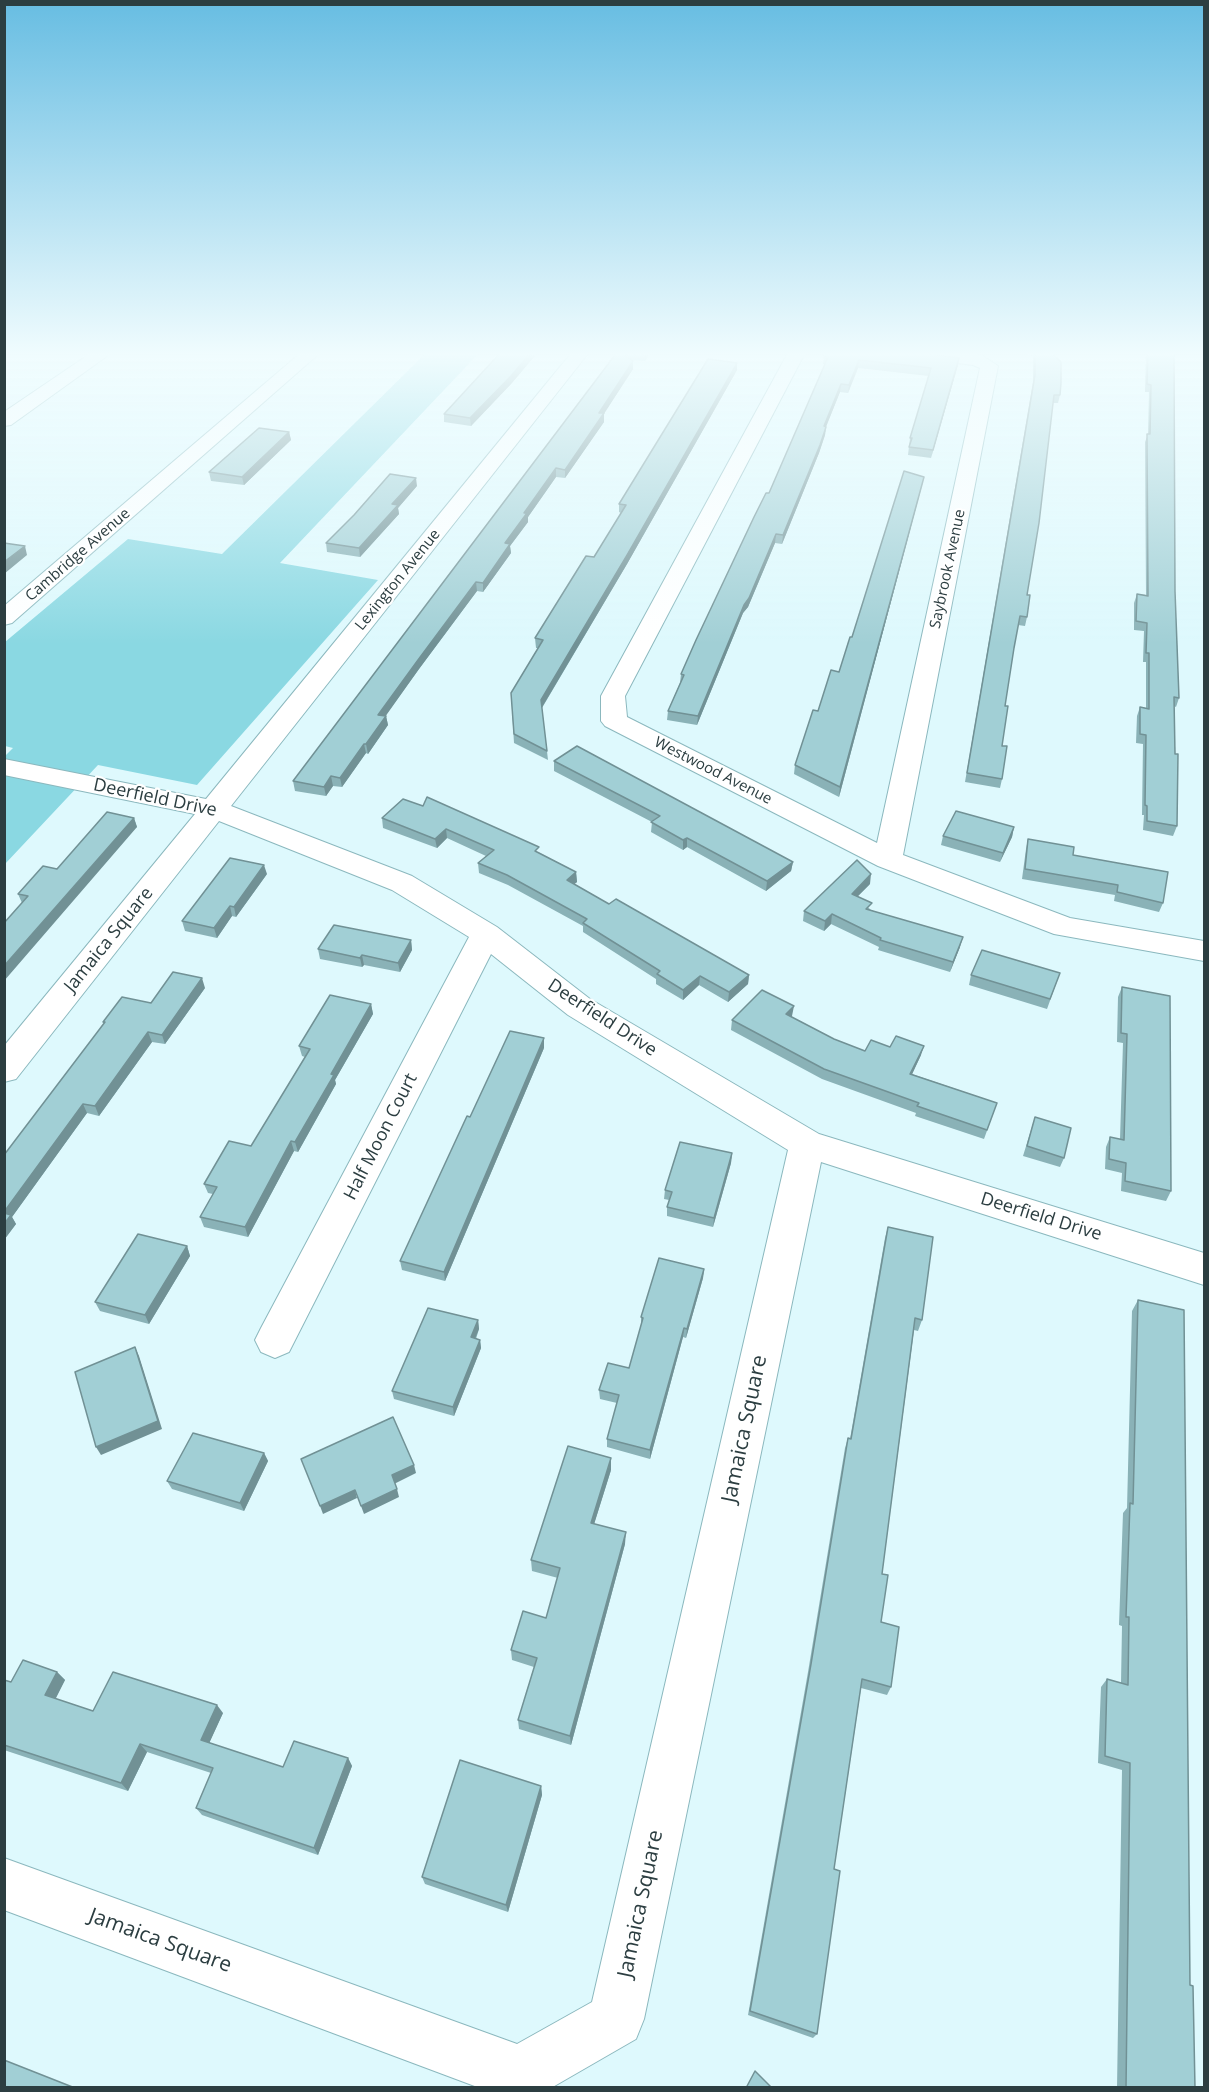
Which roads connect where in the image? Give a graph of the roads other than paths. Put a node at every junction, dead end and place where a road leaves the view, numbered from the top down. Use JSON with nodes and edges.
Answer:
{"nodes":[{"id":1,"x":201,"y":449,"type":"edge"},
{"id":2,"x":503,"y":449,"type":"edge"},
{"id":3,"x":746,"y":449,"type":"edge"},
{"id":4,"x":972,"y":449,"type":"edge"},
{"id":5,"x":4,"y":618,"type":"edge"},
{"id":6,"x":4,"y":767,"type":"edge"},
{"id":7,"x":213,"y":809,"type":"junction"},
{"id":8,"x":888,"y":860,"type":"junction"},
{"id":9,"x":486,"y":934,"type":"junction"},
{"id":10,"x":1204,"y":951,"type":"edge"},
{"id":11,"x":4,"y":1070,"type":"edge"},
{"id":12,"x":807,"y":1144,"type":"junction"},
{"id":13,"x":1204,"y":1269,"type":"edge"},
{"id":14,"x":275,"y":1340,"type":"dead end"},
{"id":15,"x":4,"y":1884,"type":"edge"}],
"edges":[{"from":1,"to":5,"type":"street","name":"Cambridge Avenue"},
{"from":2,"to":7,"type":"street","name":"Lexington Avenue"},
{"from":3,"to":8,"type":"street","name":"Westwood Avenue"},
{"from":4,"to":8,"type":"street","name":"Saybrook Avenue"},
{"from":6,"to":7,"type":"street","name":"Deerfield Drive"},
{"from":7,"to":9,"type":"street","name":"Deerfield Drive"},
{"from":7,"to":11,"type":"street","name":"Jamaica Square"},
{"from":8,"to":10,"type":"street","name":"Westwood Avenue"},
{"from":9,"to":12,"type":"street","name":"Deerfield Drive"},
{"from":9,"to":14,"type":"street","name":"Half Moon Court"},
{"from":12,"to":13,"type":"street","name":"Deerfield Drive"},
{"from":12,"to":15,"type":"street","name":"Jamaica Square"}]}
